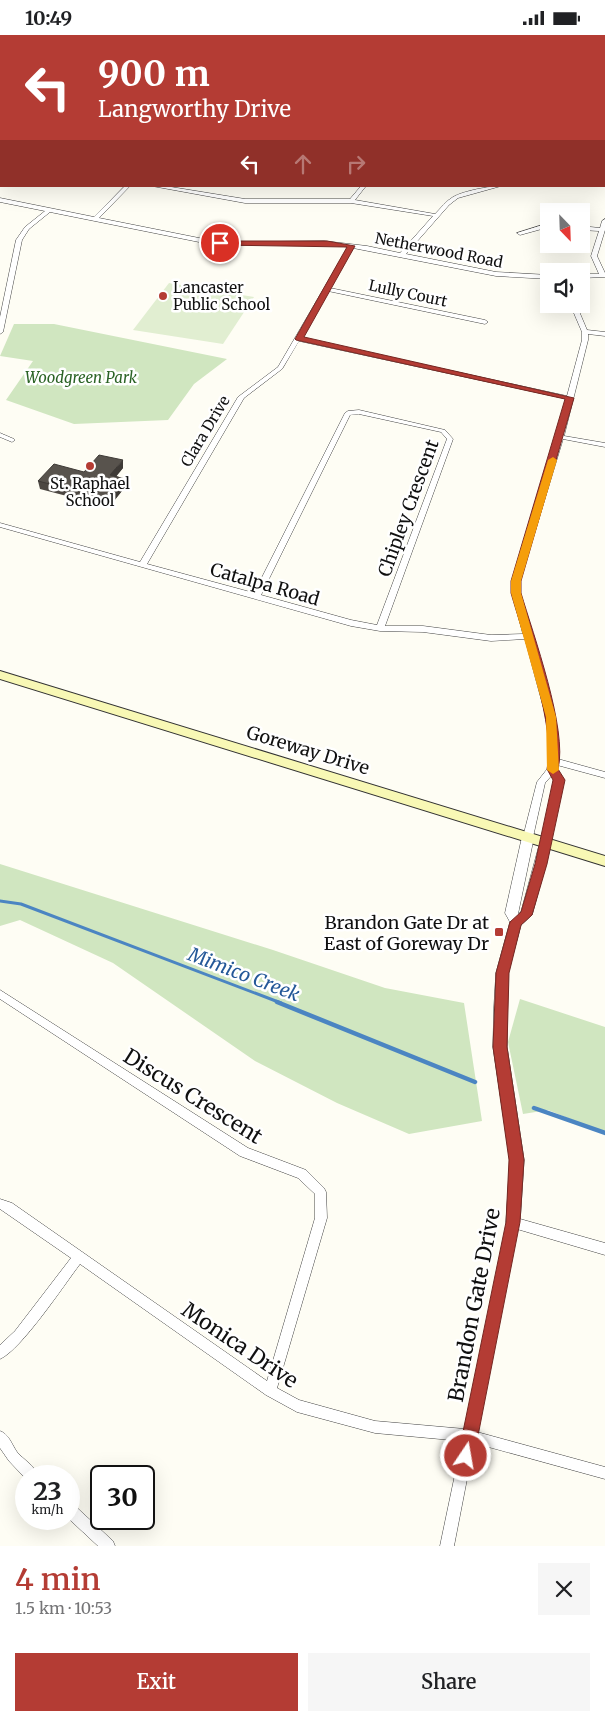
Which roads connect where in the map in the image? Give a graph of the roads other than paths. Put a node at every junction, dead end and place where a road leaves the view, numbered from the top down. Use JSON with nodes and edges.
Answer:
{"nodes":[{"id":1,"x":127,"y":187,"type":"edge"},
{"id":2,"x":160,"y":187,"type":"edge"},
{"id":3,"x":363,"y":187,"type":"edge"},
{"id":4,"x":495,"y":187,"type":"edge"},
{"id":5,"x":0,"y":200,"type":"edge"},
{"id":6,"x":351,"y":201,"type":"junction"},
{"id":7,"x":49,"y":210,"type":"junction"},
{"id":8,"x":434,"y":215,"type":"junction"},
{"id":9,"x":95,"y":219,"type":"junction"},
{"id":10,"x":605,"y":221,"type":"edge"},
{"id":11,"x":540,"y":227,"type":"edge"},
{"id":12,"x":590,"y":228,"type":"edge"},
{"id":13,"x":602,"y":230,"type":"junction"},
{"id":14,"x":520,"y":233,"type":"dead end"},
{"id":15,"x":351,"y":246,"type":"junction"},
{"id":16,"x":401,"y":256,"type":"junction"},
{"id":17,"x":603,"y":275,"type":"edge"},
{"id":18,"x":590,"y":276,"type":"edge"},
{"id":19,"x":540,"y":277,"type":"edge"},
{"id":20,"x":327,"y":289,"type":"junction"},
{"id":21,"x":577,"y":313,"type":"edge"},
{"id":22,"x":484,"y":322,"type":"dead end"},
{"id":23,"x":0,"y":332,"type":"edge"},
{"id":24,"x":585,"y":332,"type":"junction"},
{"id":25,"x":605,"y":334,"type":"edge"},
{"id":26,"x":299,"y":339,"type":"junction"},
{"id":27,"x":570,"y":398,"type":"junction"},
{"id":28,"x":0,"y":435,"type":"edge"},
{"id":29,"x":560,"y":437,"type":"junction"},
{"id":30,"x":12,"y":440,"type":"dead end"},
{"id":31,"x":605,"y":445,"type":"edge"},
{"id":32,"x":0,"y":525,"type":"edge"},
{"id":33,"x":142,"y":565,"type":"junction"},
{"id":34,"x":256,"y":597,"type":"junction"},
{"id":35,"x":380,"y":628,"type":"junction"},
{"id":36,"x":528,"y":636,"type":"junction"},
{"id":37,"x":0,"y":675,"type":"edge"},
{"id":38,"x":553,"y":765,"type":"junction"},
{"id":39,"x":605,"y":775,"type":"edge"},
{"id":40,"x":528,"y":837,"type":"junction"},
{"id":41,"x":546,"y":843,"type":"junction"},
{"id":42,"x":605,"y":861,"type":"edge"},
{"id":43,"x":516,"y":922,"type":"junction"},
{"id":44,"x":0,"y":994,"type":"edge"},
{"id":45,"x":0,"y":1204,"type":"edge"},
{"id":46,"x":513,"y":1222,"type":"junction"},
{"id":47,"x":605,"y":1249,"type":"edge"},
{"id":48,"x":78,"y":1258,"type":"junction"},
{"id":49,"x":0,"y":1353,"type":"edge"},
{"id":50,"x":270,"y":1391,"type":"junction"},
{"id":51,"x":470,"y":1436,"type":"junction"},
{"id":52,"x":0,"y":1437,"type":"edge"},
{"id":53,"x":21,"y":1465,"type":"edge"},
{"id":54,"x":605,"y":1473,"type":"edge"},
{"id":55,"x":80,"y":1520,"type":"edge"},
{"id":56,"x":108,"y":1546,"type":"edge"},
{"id":57,"x":447,"y":1546,"type":"edge"}],
"edges":[{"from":1,"to":9,"type":"street"},
{"from":2,"to":6,"type":"street"},
{"from":3,"to":6,"type":"street"},
{"from":4,"to":8,"type":"street"},
{"from":5,"to":7,"type":"street","name":"Netherwood Road"},
{"from":6,"to":8,"type":"street"},
{"from":7,"to":9,"type":"street","name":"Netherwood Road"},
{"from":7,"to":23,"type":"street"},
{"from":8,"to":16,"type":"street"},
{"from":9,"to":15,"type":"street","name":"Netherwood Road"},
{"from":10,"to":13,"type":"street"},
{"from":11,"to":14,"type":"street"},
{"from":12,"to":13,"type":"street"},
{"from":13,"to":17,"type":"street"},
{"from":15,"to":16,"type":"street","name":"Netherwood Road"},
{"from":15,"to":20,"type":"street","name":"Clara Drive"},
{"from":16,"to":19,"type":"street","name":"Netherwood Road"},
{"from":17,"to":18,"type":"street"},
{"from":20,"to":22,"type":"street","name":"Lully Court"},
{"from":20,"to":26,"type":"street","name":"Clara Drive"},
{"from":21,"to":24,"type":"street"},
{"from":24,"to":25,"type":"street"},
{"from":24,"to":27,"type":"street","name":"Brandon Gate Drive"},
{"from":26,"to":27,"type":"street"},
{"from":26,"to":33,"type":"street","name":"Clara Drive"},
{"from":27,"to":29,"type":"street","name":"Brandon Gate Drive"},
{"from":28,"to":30,"type":"street"},
{"from":29,"to":31,"type":"street"},
{"from":29,"to":36,"type":"street","name":"Brandon Gate Drive"},
{"from":32,"to":33,"type":"street","name":"Catalpa Road"},
{"from":33,"to":34,"type":"street","name":"Catalpa Road"},
{"from":34,"to":35,"type":"street","name":"Catalpa Road"},
{"from":34,"to":35,"type":"street","name":"Chipley Crescent"},
{"from":35,"to":36,"type":"street","name":"Catalpa Road"},
{"from":36,"to":38,"type":"street","name":"Brandon Gate Drive"},
{"from":37,"to":40,"type":"main road","name":"Goreway Drive"},
{"from":38,"to":39,"type":"street"},
{"from":38,"to":40,"type":"street","name":"Brandon Gate Drive"},
{"from":38,"to":41,"type":"street","name":"Brandon Gate Drive"},
{"from":40,"to":41,"type":"main road","name":"Goreway Drive"},
{"from":40,"to":43,"type":"street","name":"Brandon Gate Drive"},
{"from":41,"to":42,"type":"main road","name":"Goreway Drive"},
{"from":41,"to":43,"type":"street","name":"Brandon Gate Drive"},
{"from":43,"to":46,"type":"street","name":"Brandon Gate Drive"},
{"from":44,"to":50,"type":"street","name":"Discus Crescent"},
{"from":45,"to":48,"type":"street","name":"Monica Drive"},
{"from":46,"to":47,"type":"street"},
{"from":46,"to":51,"type":"street","name":"Brandon Gate Drive"},
{"from":48,"to":49,"type":"street"},
{"from":48,"to":50,"type":"street","name":"Monica Drive"},
{"from":50,"to":51,"type":"street","name":"Monica Drive"},
{"from":51,"to":54,"type":"street","name":"Monica Drive"},
{"from":51,"to":57,"type":"street","name":"Brandon Gate Drive"},
{"from":52,"to":53,"type":"street"},
{"from":55,"to":56,"type":"street"}]}
